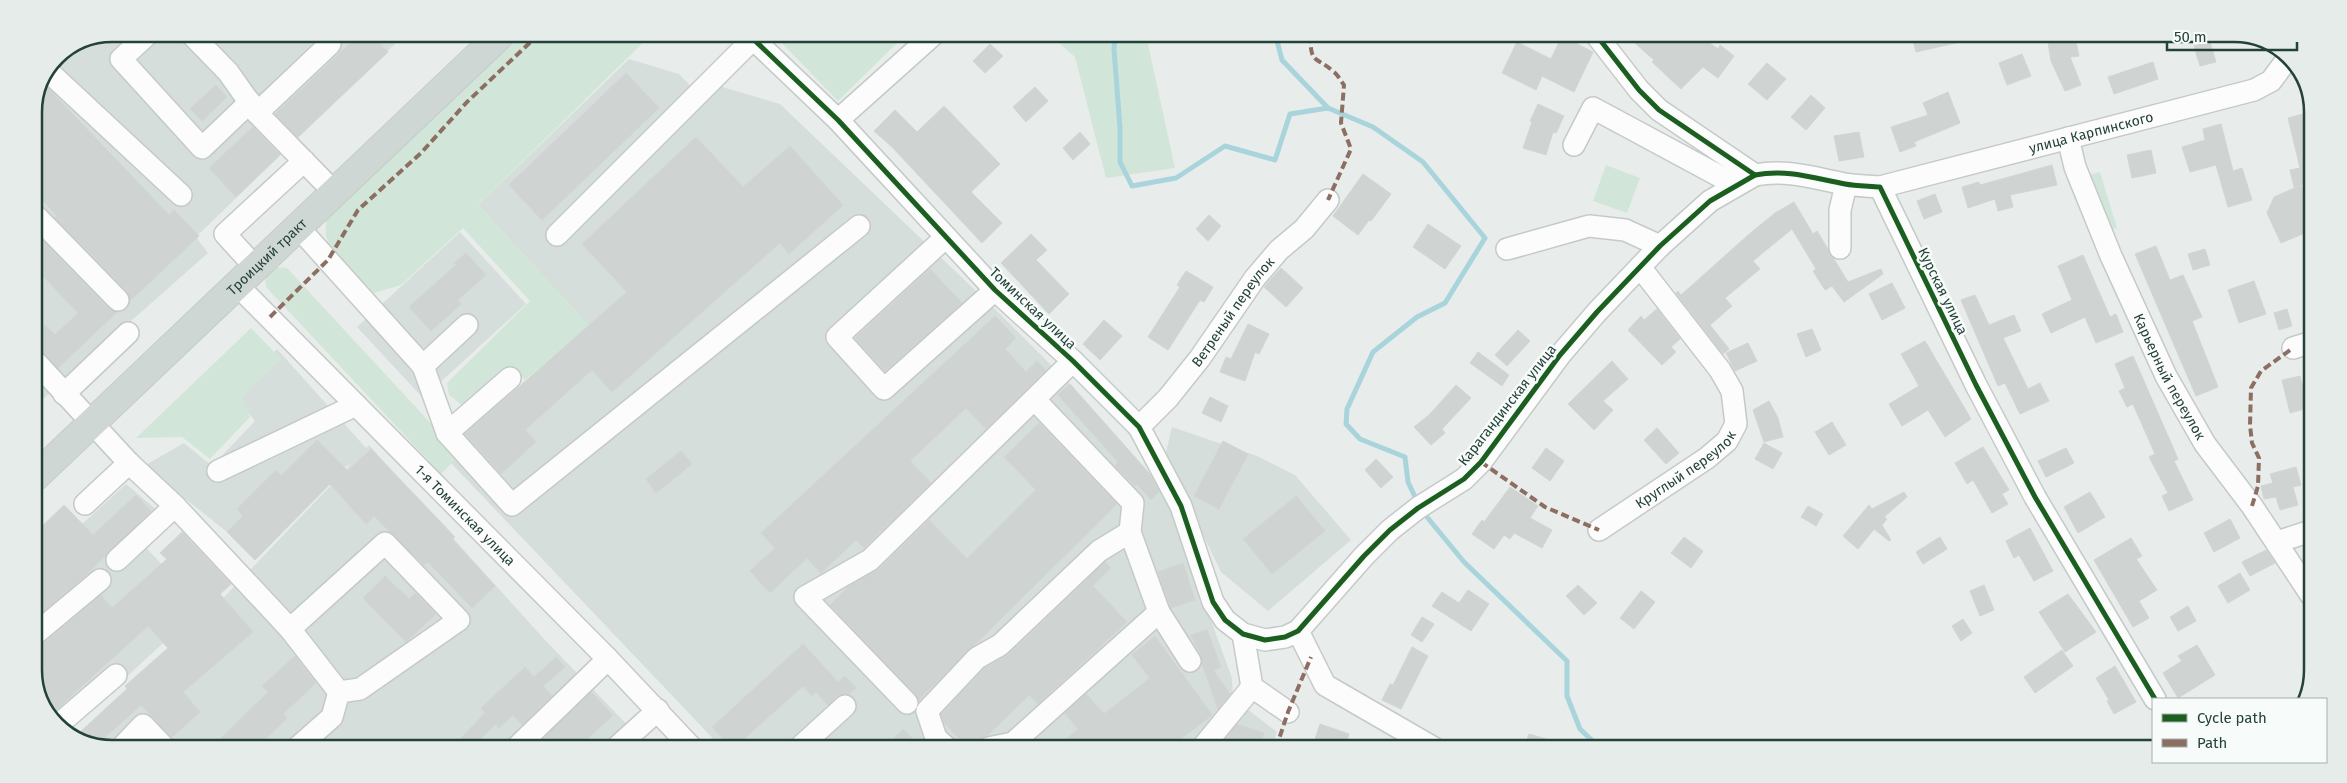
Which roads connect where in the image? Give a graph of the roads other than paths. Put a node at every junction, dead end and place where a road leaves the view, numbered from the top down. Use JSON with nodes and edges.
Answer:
{"nodes":[{"id":1,"x":139,"y":42,"type":"edge"},
{"id":2,"x":199,"y":42,"type":"edge"},
{"id":3,"x":493,"y":42,"type":"edge"},
{"id":4,"x":746,"y":42,"type":"edge"},
{"id":5,"x":756,"y":42,"type":"edge"},
{"id":6,"x":925,"y":42,"type":"edge"},
{"id":7,"x":1602,"y":42,"type":"edge"},
{"id":8,"x":330,"y":44,"type":"dead end"},
{"id":9,"x":2284,"y":63,"type":"edge"},
{"id":10,"x":53,"y":76,"type":"edge"},
{"id":11,"x":254,"y":108,"type":"junction"},
{"id":12,"x":838,"y":120,"type":"junction"},
{"id":13,"x":2068,"y":138,"type":"junction"},
{"id":14,"x":1574,"y":145,"type":"dead end"},
{"id":15,"x":304,"y":162,"type":"junction"},
{"id":16,"x":1755,"y":175,"type":"junction"},
{"id":17,"x":1736,"y":185,"type":"junction"},
{"id":18,"x":1846,"y":185,"type":"junction"},
{"id":19,"x":1880,"y":187,"type":"junction"},
{"id":20,"x":334,"y":192,"type":"junction"},
{"id":21,"x":181,"y":195,"type":"dead end"},
{"id":22,"x":1328,"y":200,"type":"dead end"},
{"id":23,"x":42,"y":222,"type":"edge"},
{"id":24,"x":860,"y":226,"type":"dead end"},
{"id":25,"x":298,"y":228,"type":"junction"},
{"id":26,"x":557,"y":235,"type":"dead end"},
{"id":27,"x":946,"y":237,"type":"junction"},
{"id":28,"x":1660,"y":246,"type":"junction"},
{"id":29,"x":1840,"y":248,"type":"dead end"},
{"id":30,"x":1507,"y":249,"type":"dead end"},
{"id":31,"x":1640,"y":267,"type":"junction"},
{"id":32,"x":247,"y":276,"type":"junction"},
{"id":33,"x":996,"y":290,"type":"junction"},
{"id":34,"x":118,"y":300,"type":"dead end"},
{"id":35,"x":467,"y":325,"type":"dead end"},
{"id":36,"x":128,"y":333,"type":"dead end"},
{"id":37,"x":1073,"y":361,"type":"junction"},
{"id":38,"x":423,"y":366,"type":"junction"},
{"id":39,"x":42,"y":370,"type":"edge"},
{"id":40,"x":510,"y":378,"type":"dead end"},
{"id":41,"x":64,"y":394,"type":"junction"},
{"id":42,"x":1035,"y":400,"type":"junction"},
{"id":43,"x":356,"y":405,"type":"junction"},
{"id":44,"x":92,"y":422,"type":"junction"},
{"id":45,"x":1139,"y":427,"type":"junction"},
{"id":46,"x":447,"y":433,"type":"junction"},
{"id":47,"x":129,"y":463,"type":"junction"},
{"id":48,"x":43,"y":470,"type":"edge"},
{"id":49,"x":218,"y":470,"type":"dead end"},
{"id":50,"x":86,"y":504,"type":"dead end"},
{"id":51,"x":175,"y":506,"type":"junction"},
{"id":52,"x":1598,"y":530,"type":"dead end"},
{"id":53,"x":1130,"y":532,"type":"junction"},
{"id":54,"x":2304,"y":533,"type":"edge"},
{"id":55,"x":2277,"y":542,"type":"junction"},
{"id":56,"x":117,"y":560,"type":"dead end"},
{"id":57,"x":100,"y":580,"type":"dead end"},
{"id":58,"x":2304,"y":584,"type":"edge"},
{"id":59,"x":1159,"y":612,"type":"junction"},
{"id":60,"x":43,"y":628,"type":"edge"},
{"id":61,"x":290,"y":629,"type":"junction"},
{"id":62,"x":1298,"y":631,"type":"junction"},
{"id":63,"x":1243,"y":634,"type":"junction"},
{"id":64,"x":608,"y":659,"type":"junction"},
{"id":65,"x":1190,"y":661,"type":"dead end"},
{"id":66,"x":116,"y":675,"type":"dead end"},
{"id":67,"x":1252,"y":687,"type":"junction"},
{"id":68,"x":339,"y":692,"type":"junction"},
{"id":69,"x":2153,"y":698,"type":"edge"},
{"id":70,"x":907,"y":703,"type":"dead end"},
{"id":71,"x":845,"y":706,"type":"dead end"},
{"id":72,"x":658,"y":710,"type":"junction"},
{"id":73,"x":1288,"y":712,"type":"dead end"},
{"id":74,"x":63,"y":720,"type":"edge"},
{"id":75,"x":128,"y":740,"type":"edge"},
{"id":76,"x":157,"y":740,"type":"edge"},
{"id":77,"x":306,"y":740,"type":"edge"},
{"id":78,"x":524,"y":740,"type":"edge"},
{"id":79,"x":625,"y":740,"type":"edge"},
{"id":80,"x":685,"y":740,"type":"edge"},
{"id":81,"x":808,"y":740,"type":"edge"},
{"id":82,"x":938,"y":740,"type":"edge"},
{"id":83,"x":1016,"y":740,"type":"edge"},
{"id":84,"x":1209,"y":740,"type":"edge"},
{"id":85,"x":1420,"y":740,"type":"edge"}],
"edges":[{"from":1,"to":11,"type":"street"},
{"from":2,"to":11,"type":"street"},
{"from":3,"to":20,"type":"main road","name":"Троицкий тракт"},
{"from":4,"to":26,"type":"street"},
{"from":5,"to":12,"type":"street","name":"Томинская улица"},
{"from":6,"to":12,"type":"street"},
{"from":7,"to":16,"type":"street"},
{"from":8,"to":11,"type":"street"},
{"from":9,"to":13,"type":"street","name":"улица Карпинского"},
{"from":10,"to":21,"type":"street"},
{"from":11,"to":15,"type":"street"},
{"from":12,"to":27,"type":"street","name":"Томинская улица"},
{"from":13,"to":19,"type":"street","name":"улица Карпинского"},
{"from":13,"to":55,"type":"street","name":"Карьерный переулок"},
{"from":14,"to":17,"type":"street"},
{"from":15,"to":20,"type":"street"},
{"from":15,"to":32,"type":"street","name":"1-я Томинская улица"},
{"from":16,"to":17,"type":"street","name":"Карагандинская улица"},
{"from":16,"to":18,"type":"street"},
{"from":17,"to":28,"type":"street","name":"Карагандинская улица"},
{"from":18,"to":19,"type":"street"},
{"from":18,"to":29,"type":"street"},
{"from":19,"to":69,"type":"street","name":"Курская улица"},
{"from":20,"to":25,"type":"main road","name":"Троицкий тракт"},
{"from":22,"to":45,"type":"street","name":"Ветреный переулок"},
{"from":23,"to":34,"type":"street"},
{"from":24,"to":46,"type":"street"},
{"from":25,"to":32,"type":"main road","name":"Троицкий тракт"},
{"from":25,"to":38,"type":"street"},
{"from":27,"to":33,"type":"street","name":"Томинская улица"},
{"from":27,"to":33,"type":"street"},
{"from":28,"to":30,"type":"street"},
{"from":28,"to":31,"type":"street","name":"Карагандинская улица"},
{"from":31,"to":52,"type":"street","name":"Круглый переулок"},
{"from":31,"to":62,"type":"street","name":"Карагандинская улица"},
{"from":32,"to":43,"type":"street","name":"1-я Томинская улица"},
{"from":32,"to":44,"type":"main road","name":"Троицкий тракт"},
{"from":33,"to":37,"type":"street","name":"Томинская улица"},
{"from":35,"to":38,"type":"street"},
{"from":36,"to":41,"type":"street"},
{"from":37,"to":42,"type":"street"},
{"from":37,"to":45,"type":"street","name":"Томинская улица"},
{"from":38,"to":46,"type":"street"},
{"from":39,"to":41,"type":"street"},
{"from":40,"to":46,"type":"street"},
{"from":41,"to":44,"type":"street"},
{"from":42,"to":53,"type":"street"},
{"from":42,"to":70,"type":"street"},
{"from":43,"to":49,"type":"street"},
{"from":43,"to":64,"type":"street","name":"1-я Томинская улица"},
{"from":44,"to":47,"type":"street"},
{"from":44,"to":48,"type":"main road","name":"Троицкий тракт"},
{"from":45,"to":63,"type":"street","name":"Томинская улица"},
{"from":47,"to":50,"type":"street"},
{"from":47,"to":51,"type":"street"},
{"from":51,"to":56,"type":"street"},
{"from":51,"to":61,"type":"street"},
{"from":53,"to":59,"type":"street"},
{"from":53,"to":82,"type":"street"},
{"from":54,"to":55,"type":"street"},
{"from":55,"to":58,"type":"street","name":"Карьерный переулок"},
{"from":57,"to":60,"type":"street"},
{"from":59,"to":65,"type":"street"},
{"from":59,"to":83,"type":"street"},
{"from":61,"to":68,"type":"street"},
{"from":61,"to":68,"type":"street"},
{"from":62,"to":63,"type":"street"},
{"from":62,"to":85,"type":"street"},
{"from":63,"to":67,"type":"street"},
{"from":64,"to":72,"type":"street","name":"1-я Томинская улица"},
{"from":64,"to":78,"type":"street"},
{"from":66,"to":74,"type":"street"},
{"from":67,"to":73,"type":"street"},
{"from":67,"to":84,"type":"street"},
{"from":68,"to":77,"type":"street"},
{"from":71,"to":81,"type":"street"},
{"from":72,"to":79,"type":"street"},
{"from":72,"to":80,"type":"street","name":"1-я Томинская улица"},
{"from":75,"to":76,"type":"street"}]}
